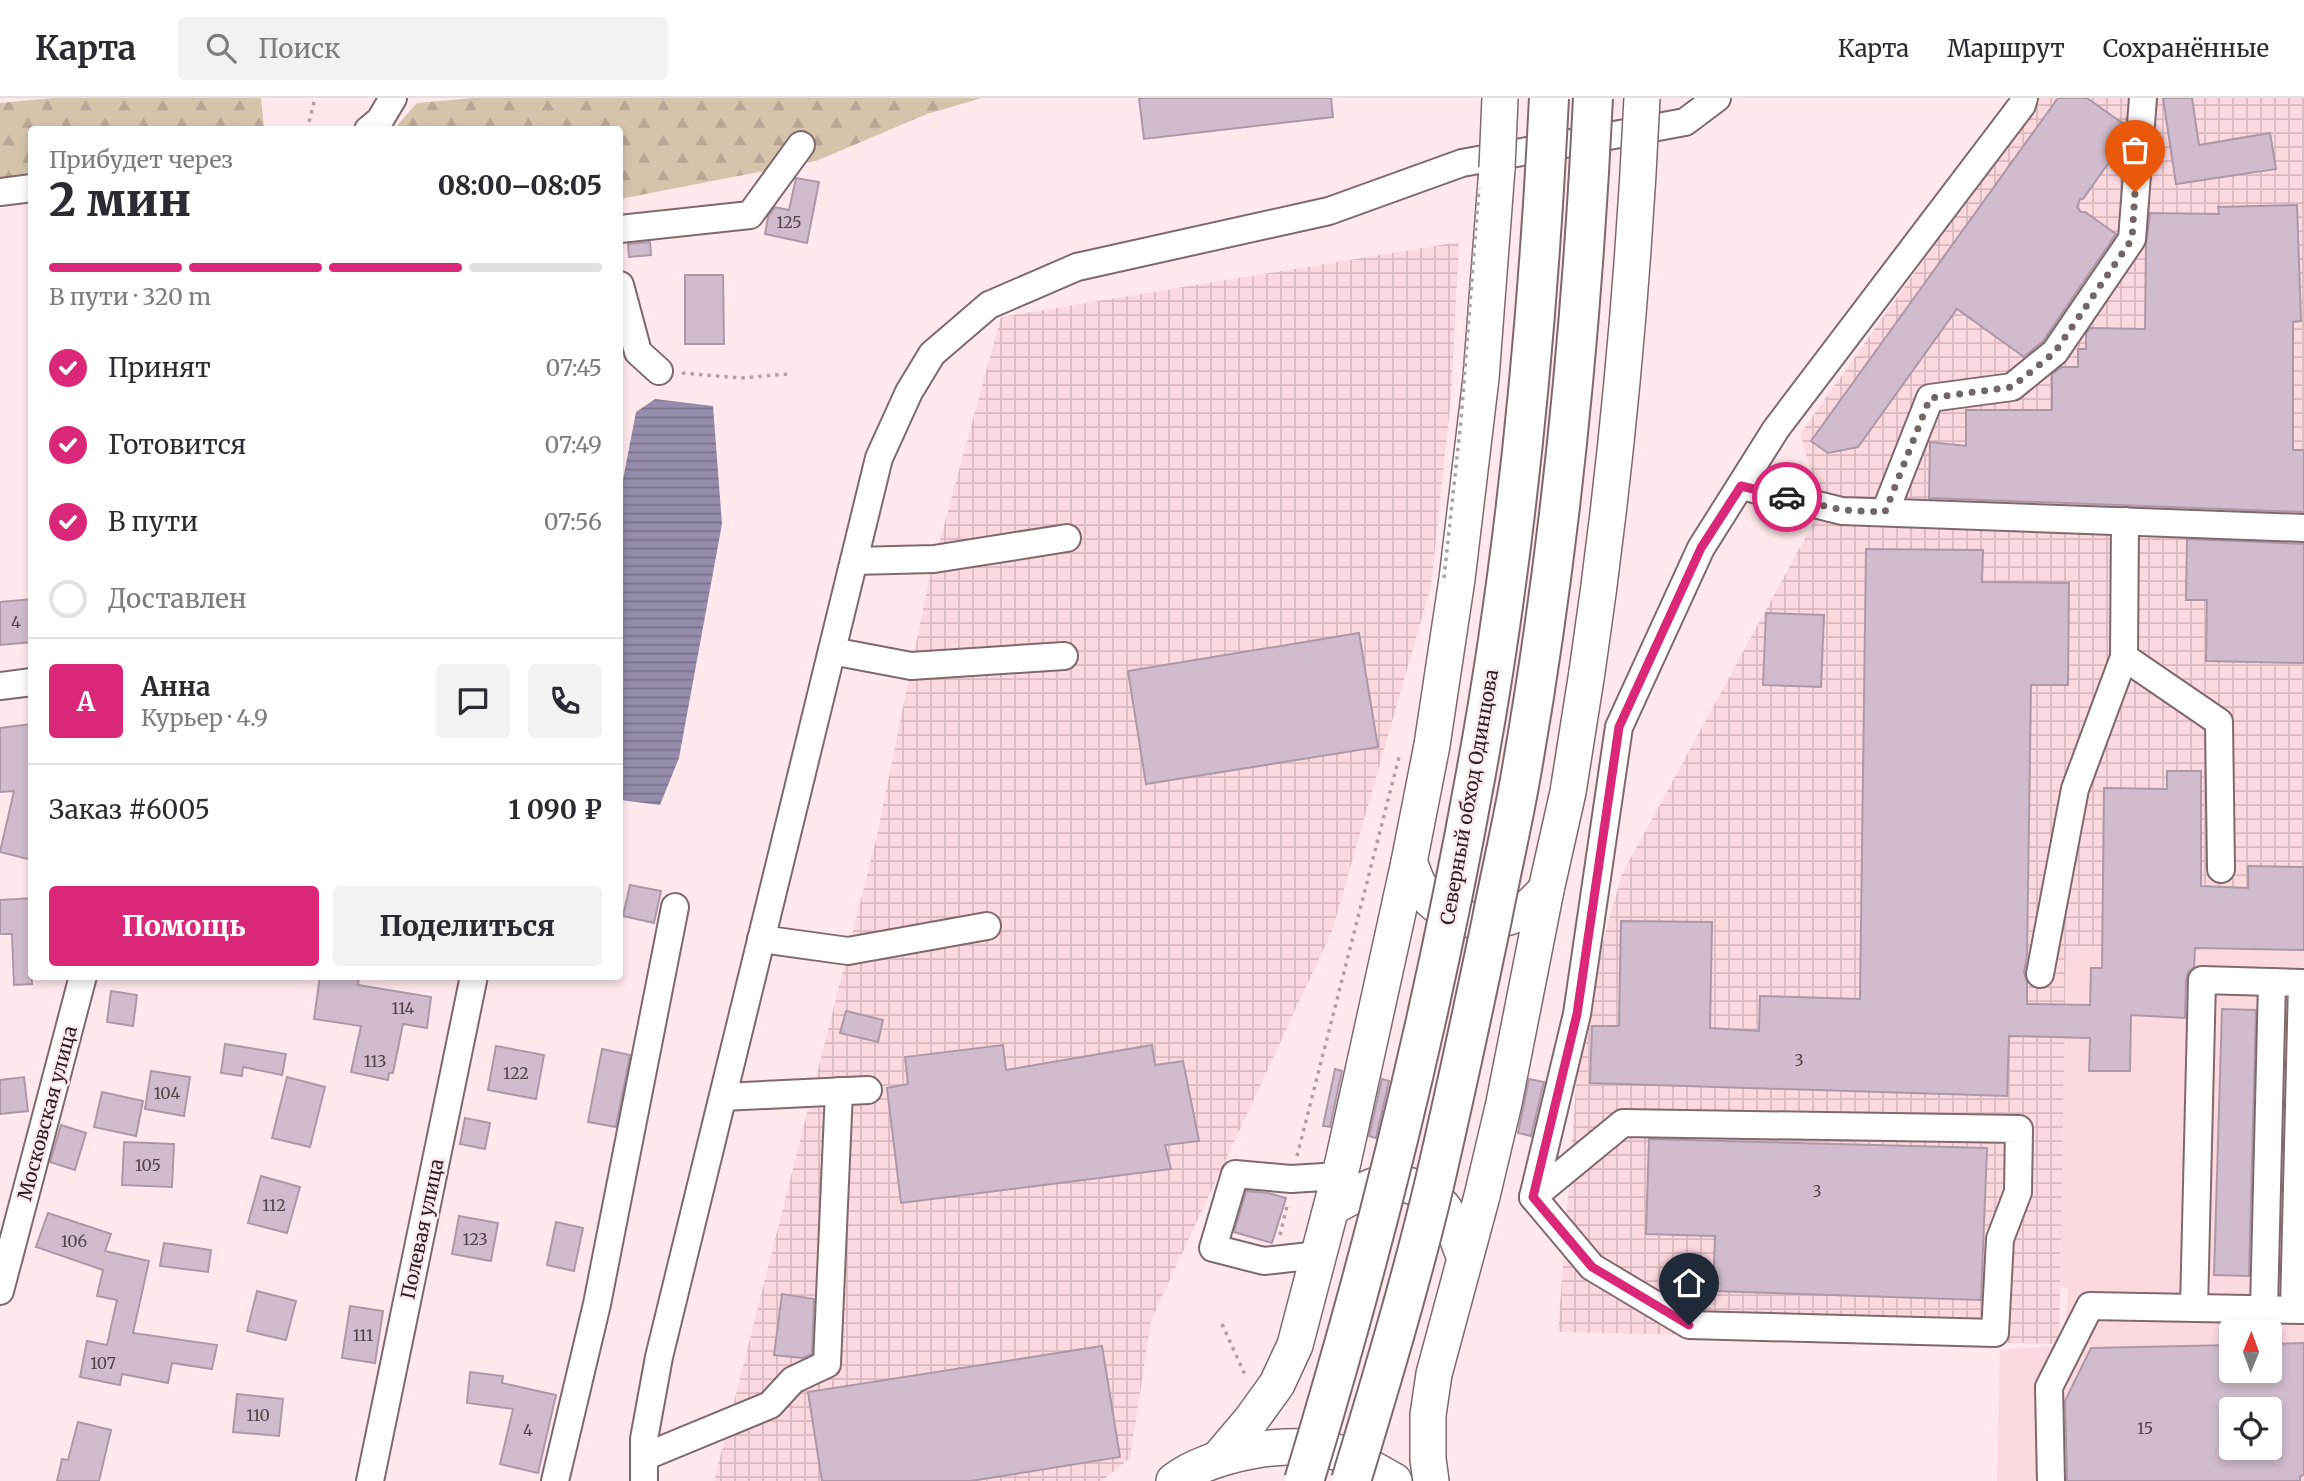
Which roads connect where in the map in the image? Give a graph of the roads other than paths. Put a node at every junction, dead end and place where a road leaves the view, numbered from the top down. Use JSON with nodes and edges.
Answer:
{"nodes":[{"id":1,"x":393,"y":98,"type":"edge"},
{"id":2,"x":1500,"y":98,"type":"edge"},
{"id":3,"x":1549,"y":98,"type":"edge"},
{"id":4,"x":1593,"y":98,"type":"edge"},
{"id":5,"x":1642,"y":98,"type":"edge"},
{"id":6,"x":1717,"y":98,"type":"edge"},
{"id":7,"x":2024,"y":98,"type":"edge"},
{"id":8,"x":2143,"y":98,"type":"edge"},
{"id":9,"x":373,"y":126,"type":"edge"},
{"id":10,"x":801,"y":145,"type":"dead end"},
{"id":11,"x":28,"y":188,"type":"edge"},
{"id":12,"x":0,"y":192,"type":"edge"},
{"id":13,"x":623,"y":229,"type":"edge"},
{"id":14,"x":623,"y":296,"type":"edge"},
{"id":15,"x":659,"y":371,"type":"road end"},
{"id":16,"x":1741,"y":486,"type":"junction"},
{"id":17,"x":1885,"y":512,"type":"junction"},
{"id":18,"x":2124,"y":521,"type":"junction"},
{"id":19,"x":2304,"y":528,"type":"edge"},
{"id":20,"x":1067,"y":538,"type":"dead end"},
{"id":21,"x":854,"y":561,"type":"junction"},
{"id":22,"x":832,"y":651,"type":"junction"},
{"id":23,"x":1064,"y":656,"type":"dead end"},
{"id":24,"x":2124,"y":657,"type":"junction"},
{"id":25,"x":28,"y":682,"type":"edge"},
{"id":26,"x":0,"y":686,"type":"edge"},
{"id":27,"x":1409,"y":862,"type":"junction"},
{"id":28,"x":2221,"y":870,"type":"dead end"},
{"id":29,"x":1546,"y":890,"type":"junction"},
{"id":30,"x":675,"y":907,"type":"dead end"},
{"id":31,"x":987,"y":926,"type":"dead end"},
{"id":32,"x":761,"y":939,"type":"junction"},
{"id":33,"x":2040,"y":974,"type":"dead end"},
{"id":34,"x":82,"y":980,"type":"edge"},
{"id":35,"x":473,"y":980,"type":"edge"},
{"id":36,"x":2272,"y":982,"type":"junction"},
{"id":37,"x":868,"y":1090,"type":"dead end"},
{"id":38,"x":839,"y":1091,"type":"junction"},
{"id":39,"x":723,"y":1097,"type":"junction"},
{"id":40,"x":1336,"y":1191,"type":"junction"},
{"id":41,"x":1533,"y":1197,"type":"junction"},
{"id":42,"x":1319,"y":1255,"type":"junction"},
{"id":43,"x":1464,"y":1256,"type":"junction"},
{"id":44,"x":0,"y":1291,"type":"edge"},
{"id":45,"x":2194,"y":1308,"type":"junction"},
{"id":46,"x":2264,"y":1309,"type":"junction"},
{"id":47,"x":2299,"y":1310,"type":"edge"},
{"id":48,"x":1218,"y":1459,"type":"junction"},
{"id":49,"x":644,"y":1469,"type":"edge"},
{"id":50,"x":370,"y":1481,"type":"edge"},
{"id":51,"x":555,"y":1481,"type":"edge"},
{"id":52,"x":1174,"y":1481,"type":"edge"},
{"id":53,"x":1304,"y":1481,"type":"edge"},
{"id":54,"x":1350,"y":1481,"type":"edge"},
{"id":55,"x":1394,"y":1481,"type":"edge"},
{"id":56,"x":1430,"y":1481,"type":"edge"},
{"id":57,"x":2051,"y":1481,"type":"edge"}],
"edges":[{"from":1,"to":9,"type":"street"},
{"from":2,"to":27,"type":"main road","bridge":true},
{"from":3,"to":53,"type":"highway","name":"Северный обход Одинцова","bridge":true},
{"from":4,"to":54,"type":"highway","bridge":true},
{"from":5,"to":29,"type":"main road","bridge":true},
{"from":6,"to":21,"type":"street"},
{"from":7,"to":16,"type":"street"},
{"from":8,"to":17,"type":"street"},
{"from":10,"to":13,"type":"street"},
{"from":11,"to":12,"type":"street"},
{"from":14,"to":15,"type":"street"},
{"from":16,"to":17,"type":"street"},
{"from":16,"to":41,"type":"street"},
{"from":17,"to":18,"type":"street"},
{"from":18,"to":19,"type":"street"},
{"from":18,"to":24,"type":"street"},
{"from":20,"to":21,"type":"street"},
{"from":21,"to":22,"type":"street"},
{"from":22,"to":23,"type":"street"},
{"from":22,"to":32,"type":"street"},
{"from":24,"to":28,"type":"street"},
{"from":24,"to":33,"type":"street"},
{"from":25,"to":26,"type":"street"},
{"from":27,"to":29,"type":"main road"},
{"from":27,"to":40,"type":"main road"},
{"from":29,"to":43,"type":"main road"},
{"from":30,"to":51,"type":"street"},
{"from":31,"to":32,"type":"street"},
{"from":32,"to":39,"type":"street"},
{"from":34,"to":44,"type":"street","name":"Московская улица"},
{"from":35,"to":50,"type":"street","name":"Полевая улица"},
{"from":36,"to":45,"type":"street"},
{"from":36,"to":46,"type":"street"},
{"from":36,"to":47,"type":"street"},
{"from":37,"to":38,"type":"street"},
{"from":38,"to":39,"type":"street"},
{"from":38,"to":49,"type":"street"},
{"from":39,"to":49,"type":"street"},
{"from":40,"to":42,"type":"main road"},
{"from":40,"to":42,"type":"street"},
{"from":40,"to":43,"type":"main road"},
{"from":41,"to":41,"type":"street"},
{"from":42,"to":48,"type":"main road"},
{"from":43,"to":56,"type":"main road"},
{"from":45,"to":46,"type":"street"},
{"from":45,"to":57,"type":"street"},
{"from":46,"to":47,"type":"street"},
{"from":48,"to":52,"type":"main road"},
{"from":48,"to":55,"type":"main road"}]}
